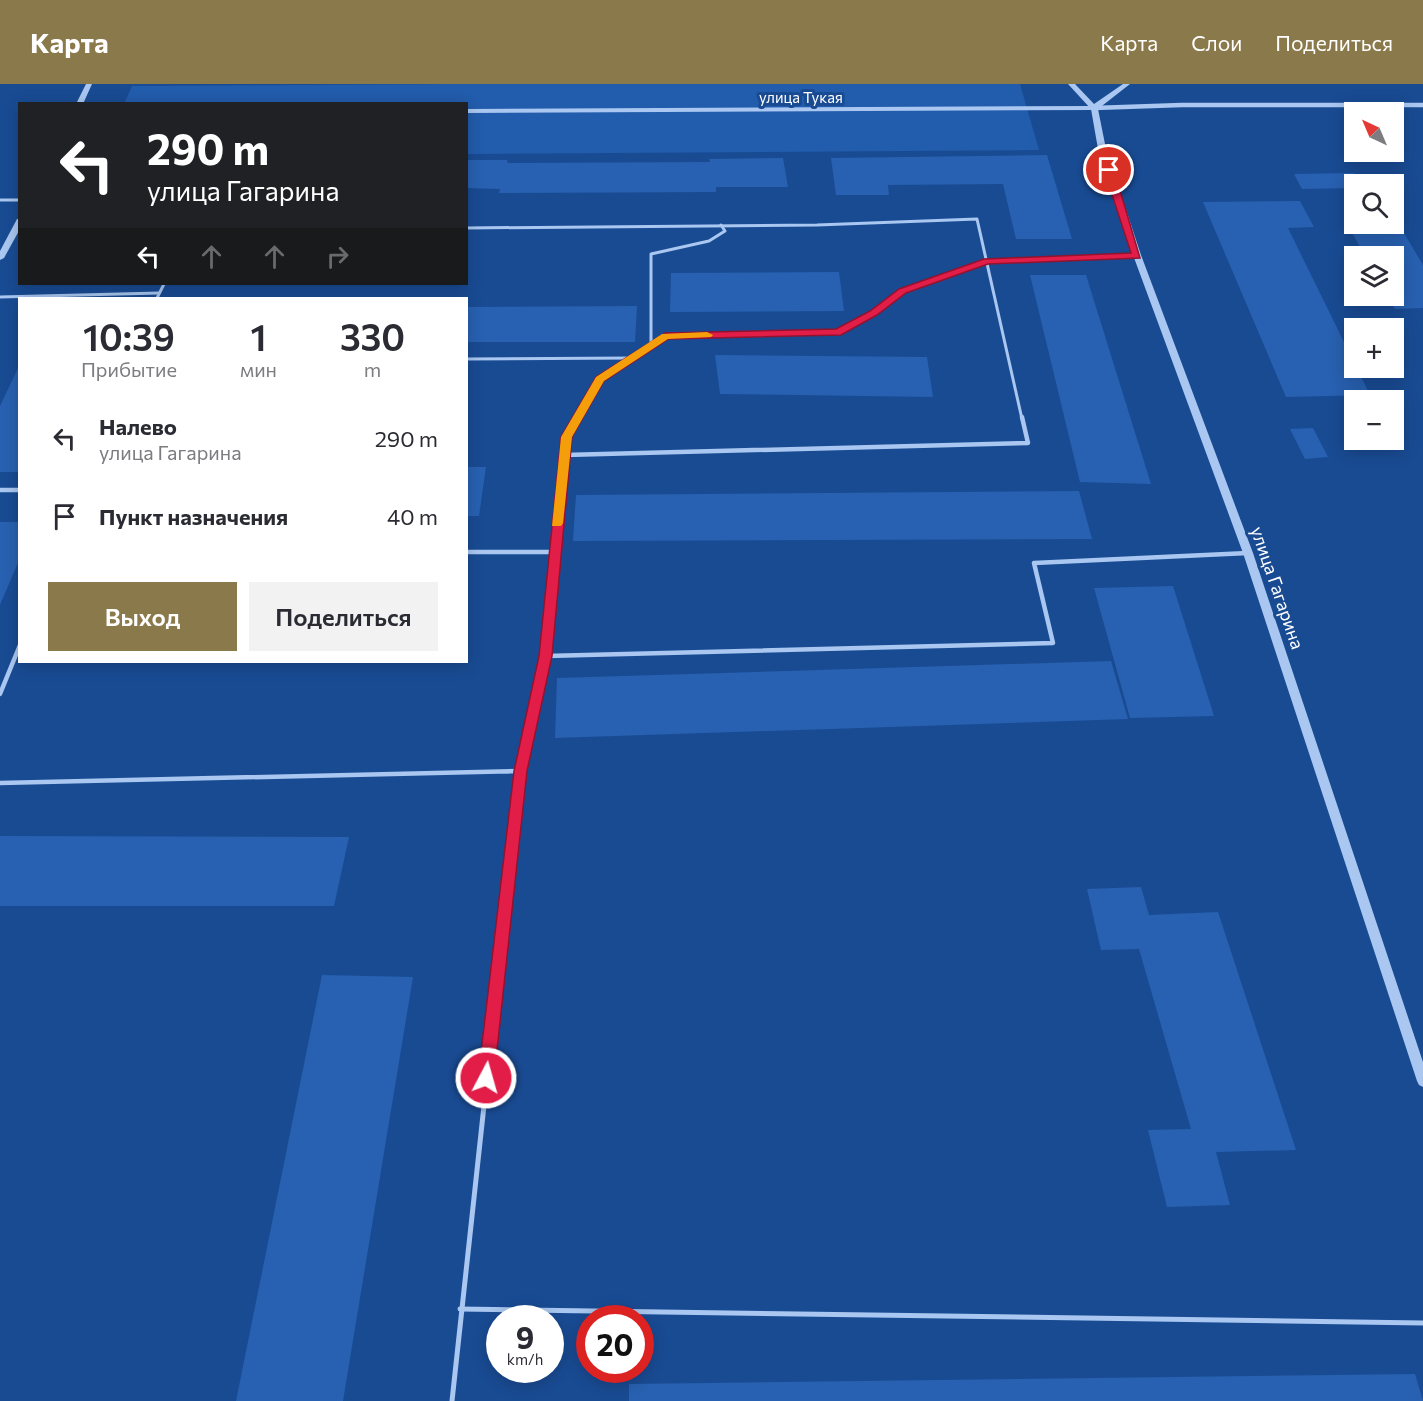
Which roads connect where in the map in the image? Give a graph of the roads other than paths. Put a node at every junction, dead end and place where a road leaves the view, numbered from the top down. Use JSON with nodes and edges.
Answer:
{"nodes":[{"id":1,"x":89,"y":84,"type":"edge"},
{"id":2,"x":1071,"y":84,"type":"edge"},
{"id":3,"x":1127,"y":84,"type":"edge"},
{"id":4,"x":80,"y":102,"type":"edge"},
{"id":5,"x":1423,"y":105,"type":"edge"},
{"id":6,"x":1094,"y":108,"type":"junction"},
{"id":7,"x":468,"y":111,"type":"edge"},
{"id":8,"x":0,"y":200,"type":"edge"},
{"id":9,"x":18,"y":200,"type":"edge"},
{"id":10,"x":18,"y":225,"type":"edge"},
{"id":11,"x":721,"y":225,"type":"junction"},
{"id":12,"x":468,"y":228,"type":"edge"},
{"id":13,"x":1137,"y":255,"type":"junction"},
{"id":14,"x":0,"y":258,"type":"edge"},
{"id":15,"x":987,"y":261,"type":"junction"},
{"id":16,"x":163,"y":285,"type":"edge"},
{"id":17,"x":159,"y":293,"type":"junction"},
{"id":18,"x":0,"y":297,"type":"edge"},
{"id":19,"x":157,"y":297,"type":"edge"},
{"id":20,"x":651,"y":345,"type":"junction"},
{"id":21,"x":632,"y":358,"type":"junction"},
{"id":22,"x":468,"y":359,"type":"edge"},
{"id":23,"x":565,"y":455,"type":"junction"},
{"id":24,"x":0,"y":490,"type":"edge"},
{"id":25,"x":18,"y":490,"type":"edge"},
{"id":26,"x":468,"y":552,"type":"edge"},
{"id":27,"x":554,"y":552,"type":"junction"},
{"id":28,"x":1248,"y":553,"type":"junction"},
{"id":29,"x":18,"y":650,"type":"edge"},
{"id":30,"x":546,"y":656,"type":"junction"},
{"id":31,"x":0,"y":694,"type":"edge"},
{"id":32,"x":520,"y":771,"type":"junction"},
{"id":33,"x":0,"y":783,"type":"edge"},
{"id":34,"x":1423,"y":1081,"type":"edge"},
{"id":35,"x":460,"y":1309,"type":"junction"},
{"id":36,"x":1423,"y":1323,"type":"edge"},
{"id":37,"x":452,"y":1401,"type":"edge"}],
"edges":[{"from":1,"to":4,"type":"street"},
{"from":2,"to":6,"type":"street"},
{"from":3,"to":6,"type":"street"},
{"from":5,"to":6,"type":"street","name":"улица Тукая"},
{"from":6,"to":7,"type":"street","name":"улица Тукая"},
{"from":6,"to":13,"type":"street","name":"улица Гагарина"},
{"from":8,"to":9,"type":"lane"},
{"from":10,"to":14,"type":"street"},
{"from":11,"to":12,"type":"lane"},
{"from":11,"to":15,"type":"lane"},
{"from":11,"to":20,"type":"lane"},
{"from":13,"to":15,"type":"lane"},
{"from":13,"to":28,"type":"street","name":"улица Гагарина"},
{"from":15,"to":20,"type":"lane"},
{"from":15,"to":23,"type":"lane"},
{"from":16,"to":17,"type":"lane"},
{"from":17,"to":18,"type":"lane"},
{"from":17,"to":19,"type":"lane"},
{"from":20,"to":21,"type":"lane"},
{"from":21,"to":22,"type":"lane"},
{"from":21,"to":23,"type":"lane"},
{"from":23,"to":27,"type":"lane"},
{"from":24,"to":25,"type":"lane"},
{"from":26,"to":27,"type":"lane"},
{"from":27,"to":30,"type":"lane"},
{"from":28,"to":30,"type":"lane"},
{"from":28,"to":34,"type":"street","name":"улица Гагарина"},
{"from":29,"to":31,"type":"lane"},
{"from":30,"to":32,"type":"lane"},
{"from":32,"to":33,"type":"lane"},
{"from":32,"to":35,"type":"lane"},
{"from":35,"to":36,"type":"lane"},
{"from":35,"to":37,"type":"lane"}]}
